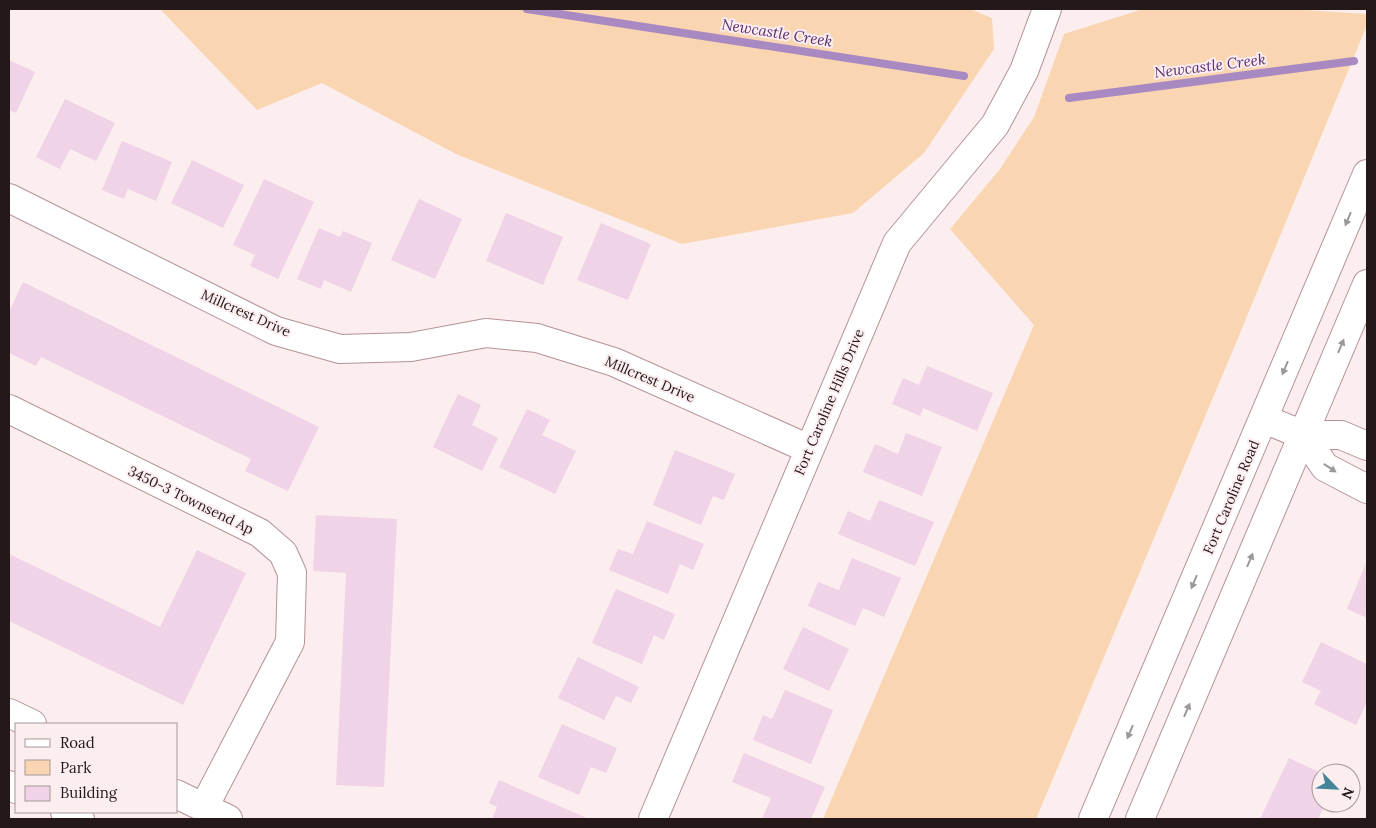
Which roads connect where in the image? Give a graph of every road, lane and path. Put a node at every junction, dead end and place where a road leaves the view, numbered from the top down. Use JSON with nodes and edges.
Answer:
{"nodes":[{"id":1,"x":1047,"y":9,"type":"edge"},
{"id":2,"x":1367,"y":174,"type":"edge"},
{"id":3,"x":9,"y":198,"type":"edge"},
{"id":4,"x":1367,"y":284,"type":"edge"},
{"id":5,"x":9,"y":410,"type":"edge"},
{"id":6,"x":1264,"y":419,"type":"junction"},
{"id":7,"x":1304,"y":435,"type":"junction"},
{"id":8,"x":1367,"y":446,"type":"edge"},
{"id":9,"x":809,"y":449,"type":"junction"},
{"id":10,"x":1367,"y":489,"type":"edge"},
{"id":11,"x":9,"y":713,"type":"edge"},
{"id":12,"x":30,"y":723,"type":"edge"},
{"id":13,"x":178,"y":795,"type":"edge"},
{"id":14,"x":204,"y":807,"type":"junction"},
{"id":15,"x":67,"y":813,"type":"edge"},
{"id":16,"x":80,"y":819,"type":"edge"},
{"id":17,"x":228,"y":819,"type":"edge"},
{"id":18,"x":653,"y":819,"type":"edge"},
{"id":19,"x":1093,"y":819,"type":"edge"},
{"id":20,"x":1140,"y":819,"type":"edge"}],
"edges":[{"from":1,"to":9,"type":"street","name":"Fort Caroline Hills Drive"},
{"from":2,"to":6,"type":"street","name":"Fort Caroline Road","one_way":true},
{"from":3,"to":9,"type":"street","name":"Millcrest Drive"},
{"from":7,"to":4,"type":"street","one_way":true},
{"from":5,"to":14,"type":"street","name":"3450-3 Townsend Ap"},
{"from":6,"to":7,"type":"street"},
{"from":6,"to":19,"type":"street","name":"Fort Caroline Road","one_way":true},
{"from":7,"to":8,"type":"street"},
{"from":7,"to":10,"type":"street","one_way":true},
{"from":20,"to":7,"type":"street","one_way":true},
{"from":9,"to":18,"type":"street","name":"Fort Caroline Hills Drive"},
{"from":11,"to":12,"type":"street"},
{"from":13,"to":14,"type":"street"},
{"from":14,"to":17,"type":"street"},
{"from":15,"to":16,"type":"street"}]}
